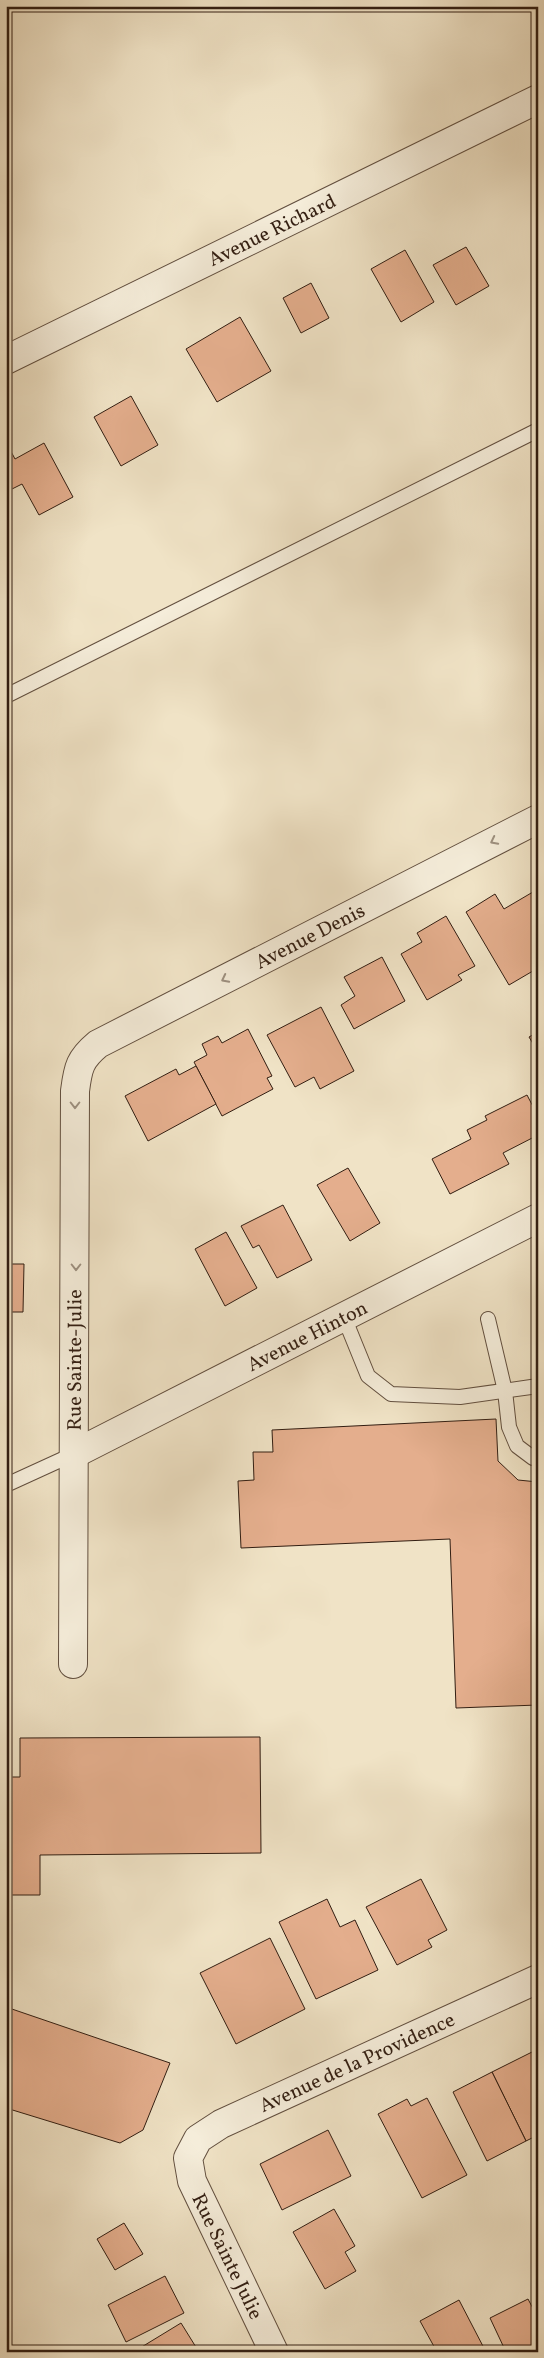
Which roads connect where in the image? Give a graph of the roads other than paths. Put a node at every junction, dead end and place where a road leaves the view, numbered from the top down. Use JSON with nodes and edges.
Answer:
{"nodes":[{"id":1,"x":538,"y":99,"type":"edge"},
{"id":2,"x":6,"y":360,"type":"edge"},
{"id":3,"x":538,"y":430,"type":"edge"},
{"id":4,"x":6,"y":696,"type":"edge"},
{"id":5,"x":538,"y":819,"type":"edge"},
{"id":6,"x":83,"y":1057,"type":"joint"},
{"id":7,"x":538,"y":1218,"type":"edge"},
{"id":8,"x":344,"y":1317,"type":"junction"},
{"id":9,"x":488,"y":1319,"type":"dead end"},
{"id":10,"x":538,"y":1386,"type":"edge"},
{"id":11,"x":505,"y":1391,"type":"junction"},
{"id":12,"x":76,"y":1453,"type":"junction"},
{"id":13,"x":538,"y":1457,"type":"edge"},
{"id":14,"x":6,"y":1485,"type":"edge"},
{"id":15,"x":74,"y":1664,"type":"dead end"},
{"id":16,"x":538,"y":1979,"type":"edge"},
{"id":17,"x":188,"y":2158,"type":"joint"},
{"id":18,"x":274,"y":2352,"type":"edge"}],
"edges":[{"from":1,"to":2,"type":"street","name":"Avenue Richard"},
{"from":3,"to":4,"type":"lane"},
{"from":5,"to":6,"type":"street","name":"Avenue Denis","one_way":true},
{"from":6,"to":12,"type":"street","name":"Rue Sainte-Julie","one_way":true},
{"from":7,"to":8,"type":"street","name":"Avenue Hinton"},
{"from":8,"to":11,"type":"lane"},
{"from":8,"to":12,"type":"street","name":"Avenue Hinton"},
{"from":9,"to":11,"type":"lane"},
{"from":10,"to":11,"type":"lane"},
{"from":11,"to":13,"type":"lane"},
{"from":12,"to":14,"type":"lane"},
{"from":12,"to":15,"type":"street","name":"Rue Sainte-Julie"},
{"from":16,"to":17,"type":"street","name":"Avenue de la Providence"},
{"from":17,"to":18,"type":"street","name":"Rue Sainte Julie"}]}
